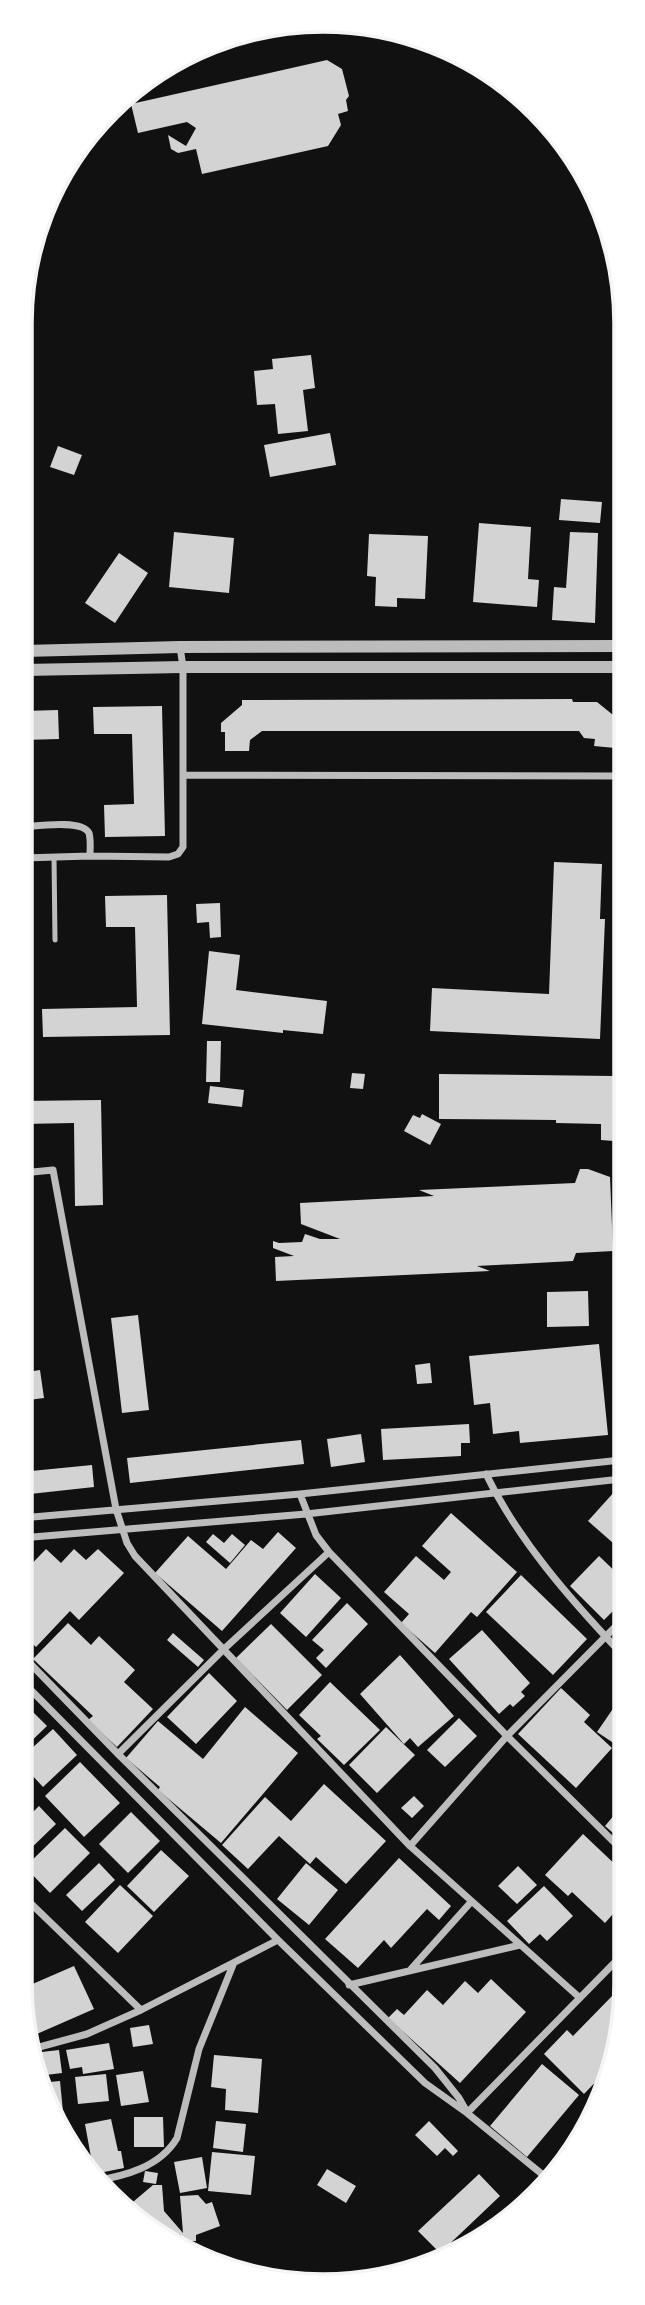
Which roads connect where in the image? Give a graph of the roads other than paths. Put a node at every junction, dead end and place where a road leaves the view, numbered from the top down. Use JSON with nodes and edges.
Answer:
{"nodes":[{"id":1,"x":614,"y":646,"type":"edge"},
{"id":2,"x":180,"y":647,"type":"junction"},
{"id":3,"x":32,"y":651,"type":"edge"},
{"id":4,"x":183,"y":667,"type":"junction"},
{"id":5,"x":614,"y":667,"type":"edge"},
{"id":6,"x":32,"y":670,"type":"edge"},
{"id":7,"x":184,"y":775,"type":"junction"},
{"id":8,"x":614,"y":776,"type":"edge"},
{"id":9,"x":32,"y":827,"type":"edge"},
{"id":10,"x":90,"y":856,"type":"junction"},
{"id":11,"x":32,"y":858,"type":"edge"},
{"id":12,"x":54,"y":858,"type":"junction"},
{"id":13,"x":55,"y":940,"type":"dead end"},
{"id":14,"x":32,"y":1172,"type":"edge"},
{"id":15,"x":614,"y":1461,"type":"edge"},
{"id":16,"x":486,"y":1474,"type":"junction"},
{"id":17,"x":614,"y":1480,"type":"edge"},
{"id":18,"x":495,"y":1492,"type":"junction"},
{"id":19,"x":300,"y":1494,"type":"junction"},
{"id":20,"x":116,"y":1509,"type":"junction"},
{"id":21,"x":306,"y":1514,"type":"junction"},
{"id":22,"x":32,"y":1517,"type":"edge"},
{"id":23,"x":121,"y":1528,"type":"junction"},
{"id":24,"x":32,"y":1537,"type":"edge"},
{"id":25,"x":330,"y":1552,"type":"junction"},
{"id":26,"x":614,"y":1628,"type":"edge"},
{"id":27,"x":605,"y":1636,"type":"junction"},
{"id":28,"x":614,"y":1646,"type":"edge"},
{"id":29,"x":224,"y":1649,"type":"junction"},
{"id":30,"x":32,"y":1665,"type":"edge"},
{"id":31,"x":32,"y":1691,"type":"edge"},
{"id":32,"x":507,"y":1736,"type":"junction"},
{"id":33,"x":118,"y":1755,"type":"junction"},
{"id":34,"x":614,"y":1842,"type":"edge"},
{"id":35,"x":410,"y":1846,"type":"junction"},
{"id":36,"x":471,"y":1902,"type":"junction"},
{"id":37,"x":32,"y":1905,"type":"edge"},
{"id":38,"x":278,"y":1940,"type":"junction"},
{"id":39,"x":520,"y":1945,"type":"junction"},
{"id":40,"x":614,"y":1963,"type":"edge"},
{"id":41,"x":233,"y":1965,"type":"junction"},
{"id":42,"x":410,"y":1969,"type":"junction"},
{"id":43,"x":349,"y":1985,"type":"junction"},
{"id":44,"x":580,"y":1998,"type":"junction"},
{"id":45,"x":141,"y":2010,"type":"junction"},
{"id":46,"x":39,"y":2047,"type":"edge"},
{"id":47,"x":467,"y":2113,"type":"junction"},
{"id":48,"x":541,"y":2174,"type":"edge"},
{"id":49,"x":108,"y":2178,"type":"edge"}],
"edges":[{"from":1,"to":2,"type":"street"},
{"from":2,"to":3,"type":"street"},
{"from":2,"to":4,"type":"street"},
{"from":4,"to":5,"type":"street"},
{"from":4,"to":6,"type":"street"},
{"from":4,"to":7,"type":"street"},
{"from":7,"to":8,"type":"street"},
{"from":7,"to":10,"type":"street"},
{"from":9,"to":10,"type":"street"},
{"from":10,"to":12,"type":"street"},
{"from":11,"to":12,"type":"street"},
{"from":12,"to":13,"type":"lane"},
{"from":14,"to":20,"type":"street"},
{"from":15,"to":16,"type":"street"},
{"from":16,"to":18,"type":"street"},
{"from":16,"to":19,"type":"street"},
{"from":17,"to":18,"type":"street"},
{"from":18,"to":21,"type":"street"},
{"from":18,"to":27,"type":"street"},
{"from":19,"to":20,"type":"street"},
{"from":19,"to":21,"type":"street"},
{"from":20,"to":22,"type":"street"},
{"from":20,"to":23,"type":"street"},
{"from":21,"to":23,"type":"street"},
{"from":21,"to":25,"type":"street"},
{"from":23,"to":24,"type":"street"},
{"from":23,"to":29,"type":"street"},
{"from":25,"to":29,"type":"street"},
{"from":25,"to":32,"type":"street"},
{"from":26,"to":27,"type":"street"},
{"from":27,"to":28,"type":"street"},
{"from":27,"to":32,"type":"street"},
{"from":29,"to":33,"type":"street"},
{"from":29,"to":35,"type":"street"},
{"from":30,"to":33,"type":"street"},
{"from":31,"to":38,"type":"street"},
{"from":32,"to":34,"type":"street"},
{"from":32,"to":35,"type":"street"},
{"from":33,"to":43,"type":"street"},
{"from":35,"to":36,"type":"street"},
{"from":36,"to":39,"type":"street"},
{"from":36,"to":42,"type":"street"},
{"from":37,"to":45,"type":"street"},
{"from":38,"to":41,"type":"street"},
{"from":38,"to":47,"type":"street"},
{"from":39,"to":42,"type":"street"},
{"from":39,"to":44,"type":"street"},
{"from":40,"to":44,"type":"street"},
{"from":41,"to":45,"type":"street"},
{"from":41,"to":49,"type":"street"},
{"from":42,"to":43,"type":"street"},
{"from":43,"to":47,"type":"street"},
{"from":44,"to":47,"type":"street"},
{"from":45,"to":46,"type":"street"},
{"from":47,"to":48,"type":"street"}]}
